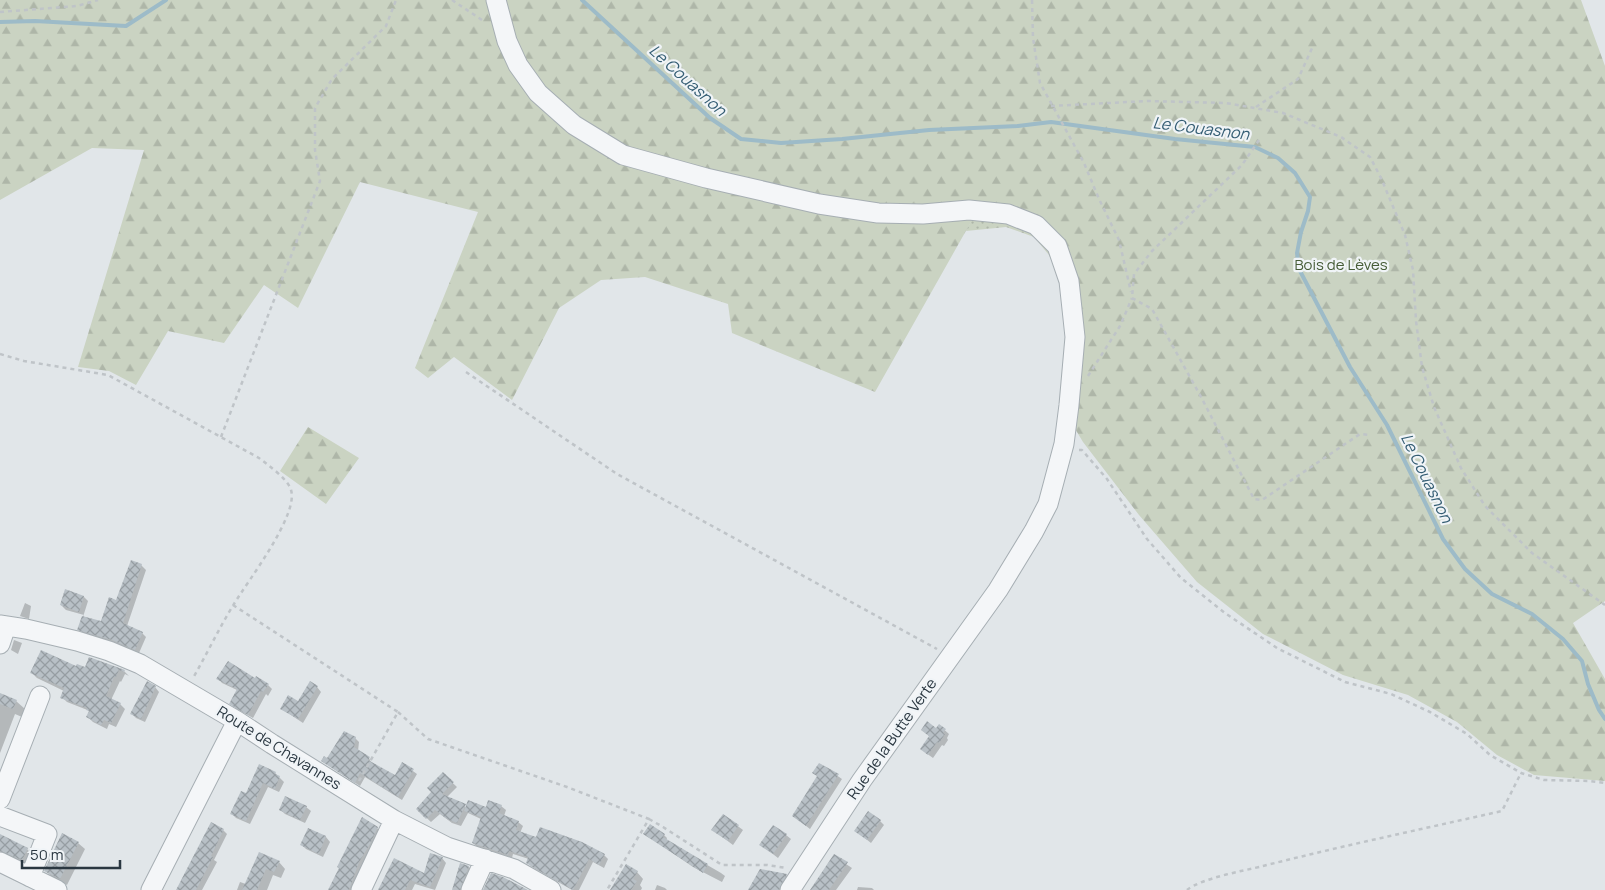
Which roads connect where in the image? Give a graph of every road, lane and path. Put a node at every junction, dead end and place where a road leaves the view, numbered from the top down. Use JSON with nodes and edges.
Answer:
{"nodes":[{"id":1,"x":98,"y":0,"type":"edge"},
{"id":2,"x":396,"y":0,"type":"edge"},
{"id":3,"x":452,"y":0,"type":"edge"},
{"id":4,"x":496,"y":0,"type":"edge"},
{"id":5,"x":1032,"y":0,"type":"edge"},
{"id":6,"x":0,"y":12,"type":"edge"},
{"id":7,"x":488,"y":24,"type":"dead end"},
{"id":8,"x":1313,"y":46,"type":"dead end"},
{"id":9,"x":1051,"y":106,"type":"junction"},
{"id":10,"x":1254,"y":108,"type":"junction"},
{"id":11,"x":1259,"y":140,"type":"dead end"},
{"id":12,"x":1132,"y":298,"type":"junction"},
{"id":13,"x":0,"y":354,"type":"edge"},
{"id":14,"x":466,"y":372,"type":"dead end"},
{"id":15,"x":1084,"y":382,"type":"dead end"},
{"id":16,"x":1372,"y":435,"type":"dead end"},
{"id":17,"x":221,"y":437,"type":"junction"},
{"id":18,"x":1064,"y":444,"type":"junction"},
{"id":19,"x":1605,"y":605,"type":"edge"},
{"id":20,"x":233,"y":606,"type":"junction"},
{"id":21,"x":2,"y":632,"type":"edge"},
{"id":22,"x":952,"y":657,"type":"junction"},
{"id":23,"x":187,"y":690,"type":"junction"},
{"id":24,"x":40,"y":696,"type":"dead end"},
{"id":25,"x":398,"y":712,"type":"junction"},
{"id":26,"x":237,"y":721,"type":"junction"},
{"id":27,"x":1521,"y":773,"type":"junction"},
{"id":28,"x":1605,"y":783,"type":"edge"},
{"id":29,"x":352,"y":793,"type":"junction"},
{"id":30,"x":0,"y":799,"type":"edge"},
{"id":31,"x":0,"y":816,"type":"edge"},
{"id":32,"x":648,"y":819,"type":"junction"},
{"id":33,"x":394,"y":820,"type":"junction"},
{"id":34,"x":485,"y":859,"type":"junction"},
{"id":35,"x":0,"y":862,"type":"edge"},
{"id":36,"x":802,"y":870,"type":"junction"},
{"id":37,"x":30,"y":877,"type":"junction"},
{"id":38,"x":57,"y":890,"type":"edge"},
{"id":39,"x":151,"y":890,"type":"edge"},
{"id":40,"x":361,"y":890,"type":"edge"},
{"id":41,"x":471,"y":890,"type":"edge"},
{"id":42,"x":551,"y":890,"type":"edge"},
{"id":43,"x":607,"y":890,"type":"edge"},
{"id":44,"x":790,"y":890,"type":"edge"},
{"id":45,"x":1187,"y":890,"type":"edge"}],
"edges":[{"from":1,"to":6,"type":"path"},
{"from":2,"to":17,"type":"path"},
{"from":3,"to":7,"type":"path"},
{"from":4,"to":18,"type":"street","name":"Rue de la Butte Verte"},
{"from":5,"to":9,"type":"path"},
{"from":8,"to":10,"type":"path"},
{"from":9,"to":10,"type":"path"},
{"from":9,"to":12,"type":"path"},
{"from":10,"to":19,"type":"path"},
{"from":11,"to":12,"type":"path"},
{"from":12,"to":15,"type":"path"},
{"from":12,"to":16,"type":"path"},
{"from":13,"to":17,"type":"path"},
{"from":14,"to":22,"type":"path"},
{"from":17,"to":20,"type":"path"},
{"from":18,"to":22,"type":"street","name":"Rue de la Butte Verte"},
{"from":18,"to":27,"type":"path"},
{"from":20,"to":23,"type":"path"},
{"from":20,"to":25,"type":"path"},
{"from":21,"to":23,"type":"street","name":"Route de Chavannes"},
{"from":22,"to":36,"type":"street","name":"Rue de la Butte Verte"},
{"from":23,"to":26,"type":"street","name":"Route de Chavannes"},
{"from":24,"to":30,"type":"street"},
{"from":25,"to":29,"type":"path"},
{"from":25,"to":32,"type":"path"},
{"from":26,"to":29,"type":"street","name":"Route de Chavannes"},
{"from":26,"to":39,"type":"street"},
{"from":27,"to":28,"type":"path"},
{"from":27,"to":45,"type":"path"},
{"from":29,"to":33,"type":"street","name":"Route de Chavannes"},
{"from":31,"to":37,"type":"street"},
{"from":32,"to":36,"type":"path"},
{"from":32,"to":43,"type":"path"},
{"from":33,"to":34,"type":"street","name":"Route de Chavannes"},
{"from":33,"to":40,"type":"street"},
{"from":34,"to":41,"type":"street"},
{"from":34,"to":42,"type":"street","name":"Route de Chavannes"},
{"from":35,"to":37,"type":"street"},
{"from":36,"to":44,"type":"street","name":"Rue de la Butte Verte"},
{"from":37,"to":38,"type":"street"}]}
